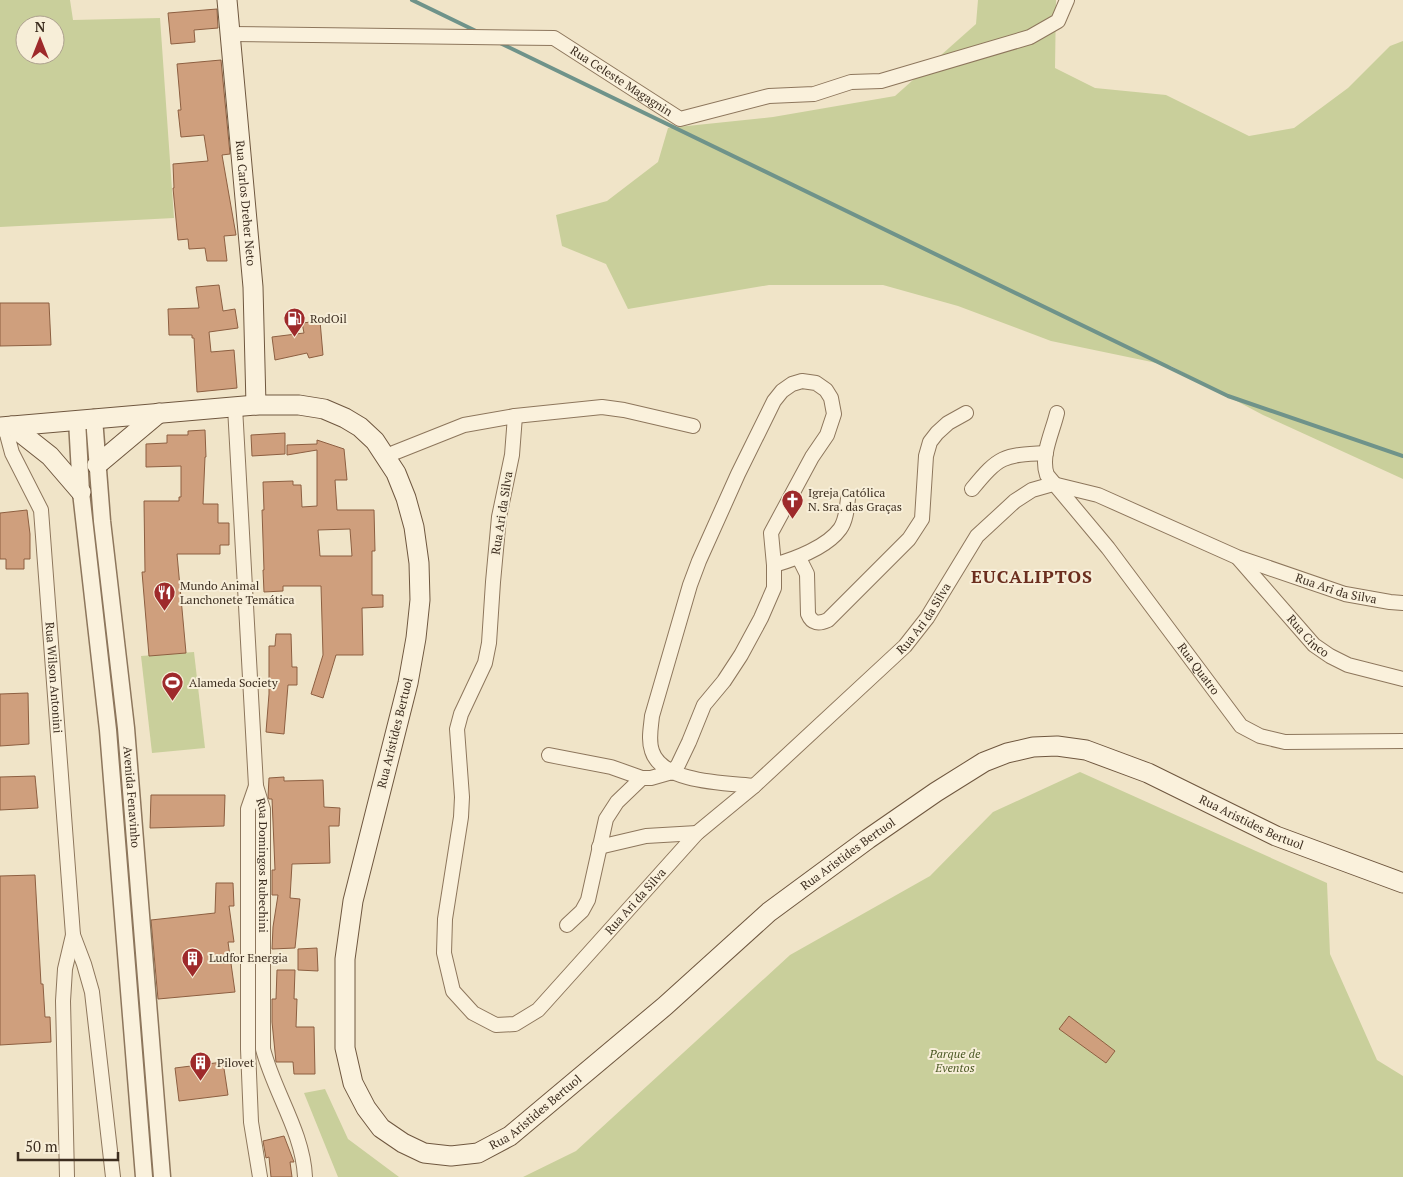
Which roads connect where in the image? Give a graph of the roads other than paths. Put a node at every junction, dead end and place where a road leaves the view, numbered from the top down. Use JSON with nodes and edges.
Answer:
{"nodes":[{"id":1,"x":227,"y":0,"type":"edge"},
{"id":2,"x":1067,"y":0,"type":"edge"},
{"id":3,"x":230,"y":34,"type":"junction"},
{"id":4,"x":256,"y":405,"type":"junction"},
{"id":5,"x":235,"y":407,"type":"junction"},
{"id":6,"x":1058,"y":412,"type":"dead end"},
{"id":7,"x":159,"y":413,"type":"junction"},
{"id":8,"x":966,"y":414,"type":"dead end"},
{"id":9,"x":515,"y":416,"type":"junction"},
{"id":10,"x":85,"y":419,"type":"junction"},
{"id":11,"x":6,"y":426,"type":"edge"},
{"id":12,"x":693,"y":426,"type":"dead end"},
{"id":13,"x":1046,"y":453,"type":"junction"},
{"id":14,"x":386,"y":456,"type":"junction"},
{"id":15,"x":97,"y":465,"type":"junction"},
{"id":16,"x":1053,"y":484,"type":"junction"},
{"id":17,"x":972,"y":489,"type":"dead end"},
{"id":18,"x":81,"y":492,"type":"junction"},
{"id":19,"x":848,"y":498,"type":"dead end"},
{"id":20,"x":102,"y":521,"type":"junction"},
{"id":21,"x":84,"y":524,"type":"junction"},
{"id":22,"x":799,"y":558,"type":"junction"},
{"id":23,"x":1238,"y":558,"type":"junction"},
{"id":24,"x":774,"y":565,"type":"junction"},
{"id":25,"x":1403,"y":603,"type":"edge"},
{"id":26,"x":114,"y":626,"type":"junction"},
{"id":27,"x":96,"y":628,"type":"junction"},
{"id":28,"x":1403,"y":679,"type":"edge"},
{"id":29,"x":126,"y":728,"type":"junction"},
{"id":30,"x":108,"y":730,"type":"junction"},
{"id":31,"x":1403,"y":741,"type":"edge"},
{"id":32,"x":549,"y":755,"type":"dead end"},
{"id":33,"x":672,"y":772,"type":"junction"},
{"id":34,"x":642,"y":778,"type":"junction"},
{"id":35,"x":256,"y":786,"type":"junction"},
{"id":36,"x":754,"y":786,"type":"junction"},
{"id":37,"x":134,"y":830,"type":"junction"},
{"id":38,"x":117,"y":831,"type":"junction"},
{"id":39,"x":697,"y":832,"type":"junction"},
{"id":40,"x":599,"y":847,"type":"junction"},
{"id":41,"x":1403,"y":883,"type":"edge"},
{"id":42,"x":566,"y":925,"type":"dead end"},
{"id":43,"x":142,"y":930,"type":"junction"},
{"id":44,"x":124,"y":932,"type":"junction"},
{"id":45,"x":73,"y":935,"type":"junction"},
{"id":46,"x":151,"y":1035,"type":"junction"},
{"id":47,"x":133,"y":1036,"type":"junction"},
{"id":48,"x":67,"y":1177,"type":"edge"},
{"id":49,"x":113,"y":1177,"type":"edge"},
{"id":50,"x":144,"y":1177,"type":"edge"},
{"id":51,"x":162,"y":1177,"type":"edge"},
{"id":52,"x":260,"y":1177,"type":"edge"},
{"id":53,"x":305,"y":1177,"type":"edge"}],
"edges":[{"from":1,"to":3,"type":"main road","name":"Rua Carlos Dreher Neto"},
{"from":2,"to":3,"type":"street","name":"Rua Celeste Magagnin"},
{"from":3,"to":4,"type":"main road","name":"Rua Carlos Dreher Neto"},
{"from":4,"to":5,"type":"main road","name":"Rua Aristides Bertuol"},
{"from":4,"to":14,"type":"main road","name":"Rua Aristides Bertuol"},
{"from":5,"to":7,"type":"main road","name":"Rua Aristides Bertuol"},
{"from":5,"to":35,"type":"street","name":"Rua Domingos Rubechini"},
{"from":6,"to":13,"type":"street"},
{"from":7,"to":10,"type":"main road","name":"Rua Aristides Bertuol"},
{"from":7,"to":15,"type":"main road"},
{"from":8,"to":22,"type":"street"},
{"from":9,"to":12,"type":"street"},
{"from":9,"to":14,"type":"street"},
{"from":9,"to":39,"type":"street","name":"Rua Ari da Silva"},
{"from":10,"to":11,"type":"main road","name":"Rua Aristides Bertuol"},
{"from":10,"to":15,"type":"street","name":"Avenida Fenavinho"},
{"from":10,"to":18,"type":"street","name":"Avenida Fenavinho"},
{"from":11,"to":18,"type":"main road"},
{"from":11,"to":45,"type":"street","name":"Rua Wilson Antonini"},
{"from":13,"to":16,"type":"street"},
{"from":13,"to":17,"type":"street"},
{"from":14,"to":41,"type":"main road","name":"Rua Aristides Bertuol"},
{"from":15,"to":20,"type":"street","name":"Avenida Fenavinho"},
{"from":16,"to":23,"type":"street","name":"Rua Ari da Silva"},
{"from":16,"to":31,"type":"street","name":"Rua Quatro"},
{"from":16,"to":36,"type":"street","name":"Rua Ari da Silva"},
{"from":18,"to":21,"type":"street","name":"Avenida Fenavinho"},
{"from":19,"to":22,"type":"street"},
{"from":20,"to":21,"type":"street"},
{"from":20,"to":26,"type":"street","name":"Avenida Fenavinho"},
{"from":21,"to":27,"type":"street","name":"Avenida Fenavinho"},
{"from":22,"to":24,"type":"street"},
{"from":23,"to":25,"type":"street","name":"Rua Ari da Silva"},
{"from":23,"to":28,"type":"street","name":"Rua Cinco"},
{"from":24,"to":33,"type":"street"},
{"from":24,"to":33,"type":"street"},
{"from":26,"to":27,"type":"street"},
{"from":26,"to":29,"type":"street","name":"Avenida Fenavinho"},
{"from":27,"to":30,"type":"street","name":"Avenida Fenavinho"},
{"from":29,"to":30,"type":"street"},
{"from":29,"to":37,"type":"street","name":"Avenida Fenavinho"},
{"from":30,"to":38,"type":"street","name":"Avenida Fenavinho"},
{"from":32,"to":34,"type":"street"},
{"from":33,"to":34,"type":"street"},
{"from":33,"to":36,"type":"street"},
{"from":34,"to":40,"type":"street"},
{"from":35,"to":52,"type":"street","name":"Rua Domingos Rubechini"},
{"from":35,"to":53,"type":"street","name":"Rua Domingos Rubechini"},
{"from":36,"to":39,"type":"street","name":"Rua Ari da Silva"},
{"from":37,"to":38,"type":"street"},
{"from":37,"to":43,"type":"street","name":"Avenida Fenavinho"},
{"from":38,"to":44,"type":"street","name":"Avenida Fenavinho"},
{"from":39,"to":40,"type":"street"},
{"from":40,"to":42,"type":"street"},
{"from":43,"to":44,"type":"street"},
{"from":43,"to":46,"type":"street","name":"Avenida Fenavinho"},
{"from":44,"to":47,"type":"street","name":"Avenida Fenavinho"},
{"from":45,"to":48,"type":"street","name":"Rua Wilson Antonini"},
{"from":45,"to":49,"type":"street","name":"Rua Wilson Antonini"},
{"from":46,"to":47,"type":"street"},
{"from":46,"to":51,"type":"street","name":"Avenida Fenavinho"},
{"from":47,"to":50,"type":"street","name":"Avenida Fenavinho"}]}
